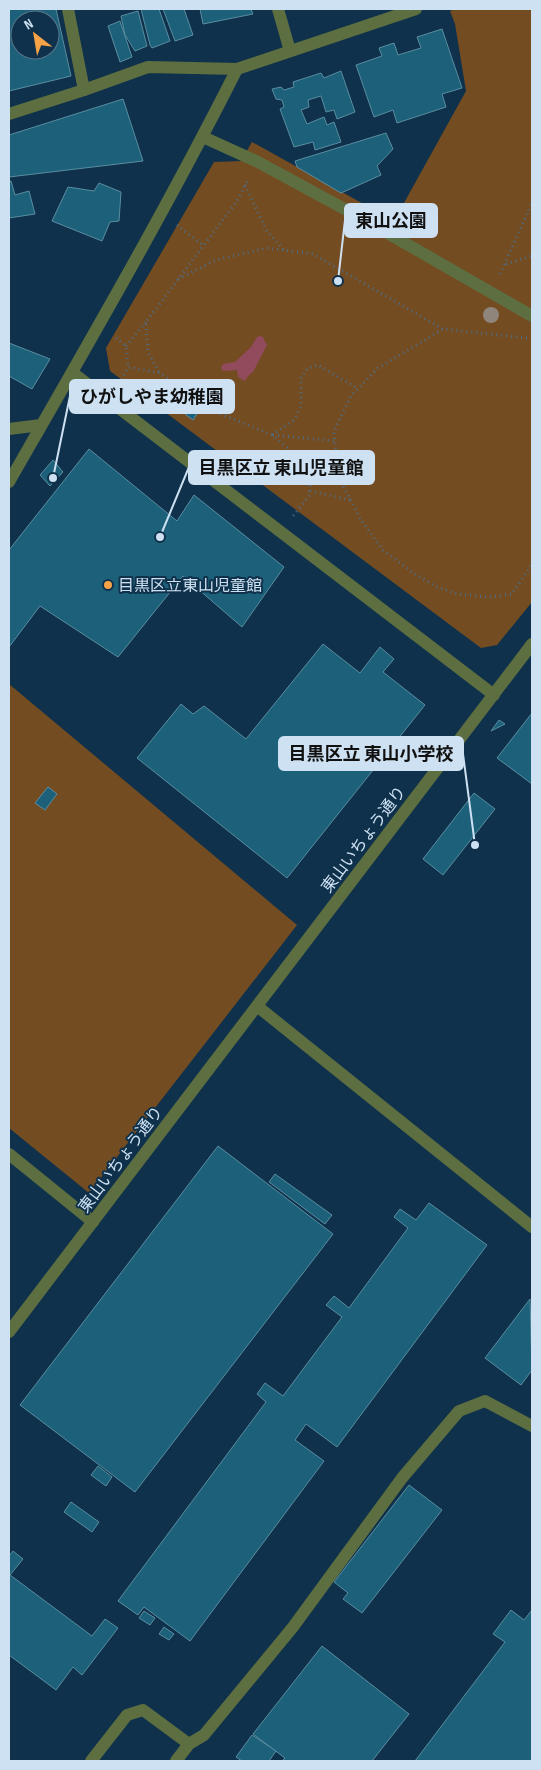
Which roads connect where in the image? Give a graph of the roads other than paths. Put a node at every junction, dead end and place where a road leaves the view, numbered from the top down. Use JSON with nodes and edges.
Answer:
{"nodes":[{"id":1,"x":68,"y":9,"type":"edge"},
{"id":2,"x":278,"y":9,"type":"edge"},
{"id":3,"x":416,"y":9,"type":"edge"},
{"id":4,"x":290,"y":51,"type":"junction"},
{"id":5,"x":237,"y":69,"type":"junction"},
{"id":6,"x":84,"y":90,"type":"junction"},
{"id":7,"x":9,"y":114,"type":"edge"},
{"id":8,"x":203,"y":137,"type":"junction"},
{"id":9,"x":532,"y":316,"type":"edge"},
{"id":10,"x":73,"y":373,"type":"junction"},
{"id":11,"x":42,"y":425,"type":"junction"},
{"id":12,"x":9,"y":429,"type":"edge"},
{"id":13,"x":9,"y":482,"type":"edge"},
{"id":14,"x":532,"y":644,"type":"edge"},
{"id":15,"x":494,"y":695,"type":"junction"},
{"id":16,"x":257,"y":1006,"type":"junction"},
{"id":17,"x":9,"y":1154,"type":"edge"},
{"id":18,"x":93,"y":1222,"type":"junction"},
{"id":19,"x":532,"y":1227,"type":"edge"},
{"id":20,"x":9,"y":1332,"type":"edge"},
{"id":21,"x":532,"y":1426,"type":"edge"},
{"id":22,"x":190,"y":1744,"type":"junction"},
{"id":23,"x":91,"y":1761,"type":"edge"},
{"id":24,"x":176,"y":1761,"type":"edge"}],
"edges":[{"from":1,"to":6,"type":"street"},
{"from":2,"to":4,"type":"street"},
{"from":3,"to":4,"type":"street"},
{"from":4,"to":5,"type":"street"},
{"from":5,"to":6,"type":"street"},
{"from":5,"to":8,"type":"street"},
{"from":6,"to":7,"type":"street"},
{"from":8,"to":9,"type":"street"},
{"from":8,"to":10,"type":"street"},
{"from":10,"to":11,"type":"street"},
{"from":10,"to":15,"type":"street"},
{"from":11,"to":12,"type":"street"},
{"from":11,"to":13,"type":"street"},
{"from":14,"to":15,"type":"street","name":"東山いちょう通り"},
{"from":15,"to":16,"type":"street","name":"東山いちょう通り"},
{"from":16,"to":18,"type":"street","name":"東山いちょう通り"},
{"from":16,"to":19,"type":"street"},
{"from":17,"to":18,"type":"street"},
{"from":18,"to":20,"type":"street","name":"東山いちょう通り"},
{"from":21,"to":22,"type":"street"},
{"from":22,"to":23,"type":"street"},
{"from":22,"to":24,"type":"street"}]}
